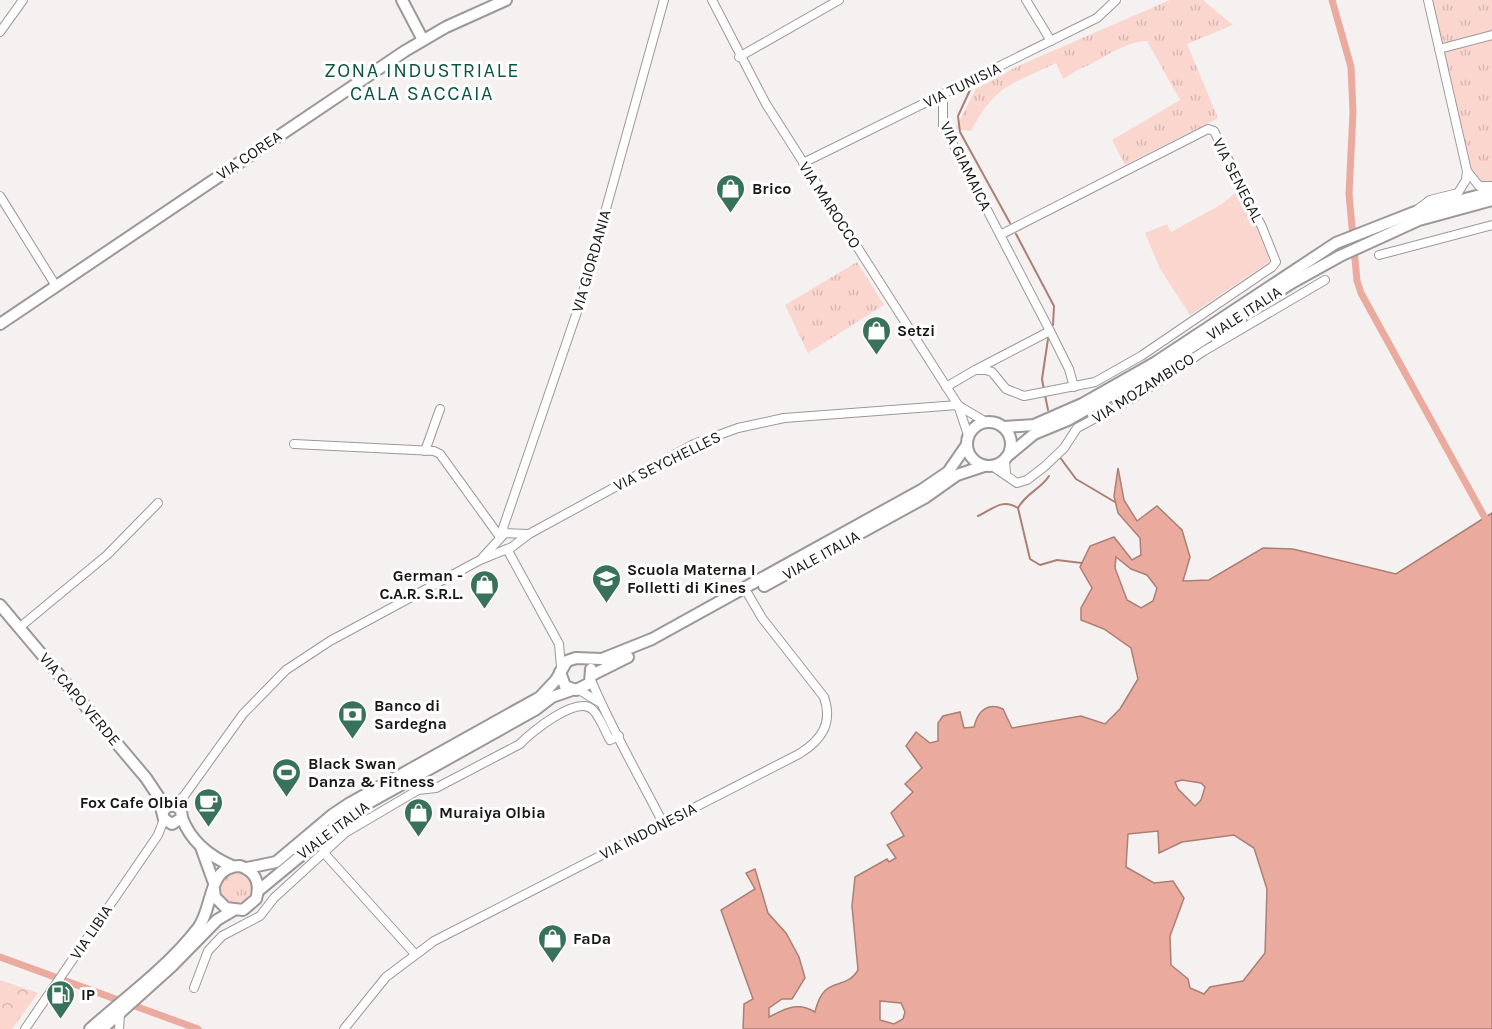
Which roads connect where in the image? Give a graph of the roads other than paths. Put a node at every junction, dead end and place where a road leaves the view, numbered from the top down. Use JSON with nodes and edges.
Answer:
{"nodes":[{"id":1,"x":23,"y":0,"type":"edge"},
{"id":2,"x":402,"y":0,"type":"edge"},
{"id":3,"x":506,"y":0,"type":"edge"},
{"id":4,"x":664,"y":0,"type":"edge"},
{"id":5,"x":712,"y":0,"type":"edge"},
{"id":6,"x":839,"y":0,"type":"edge"},
{"id":7,"x":1026,"y":0,"type":"edge"},
{"id":8,"x":1116,"y":0,"type":"edge"},
{"id":9,"x":1428,"y":0,"type":"edge"},
{"id":10,"x":0,"y":32,"type":"edge"},
{"id":11,"x":1492,"y":35,"type":"edge"},
{"id":12,"x":423,"y":40,"type":"junction"},
{"id":13,"x":1051,"y":41,"type":"junction"},
{"id":14,"x":1439,"y":49,"type":"junction"},
{"id":15,"x":739,"y":57,"type":"junction"},
{"id":16,"x":943,"y":94,"type":"junction"},
{"id":17,"x":803,"y":163,"type":"junction"},
{"id":18,"x":1467,"y":171,"type":"junction"},
{"id":19,"x":1492,"y":186,"type":"edge"},
{"id":20,"x":1492,"y":192,"type":"edge"},
{"id":21,"x":0,"y":196,"type":"edge"},
{"id":22,"x":1492,"y":200,"type":"edge"},
{"id":23,"x":1414,"y":212,"type":"junction"},
{"id":24,"x":1492,"y":225,"type":"edge"},
{"id":25,"x":1000,"y":235,"type":"junction"},
{"id":26,"x":1379,"y":255,"type":"dead end"},
{"id":27,"x":1325,"y":280,"type":"dead end"},
{"id":28,"x":56,"y":286,"type":"junction"},
{"id":29,"x":0,"y":324,"type":"edge"},
{"id":30,"x":1050,"y":331,"type":"junction"},
{"id":31,"x":975,"y":370,"type":"junction"},
{"id":32,"x":946,"y":387,"type":"junction"},
{"id":33,"x":1074,"y":387,"type":"junction"},
{"id":34,"x":958,"y":405,"type":"junction"},
{"id":35,"x":440,"y":409,"type":"dead end"},
{"id":36,"x":986,"y":422,"type":"junction"},
{"id":37,"x":1004,"y":427,"type":"junction"},
{"id":38,"x":967,"y":441,"type":"junction"},
{"id":39,"x":294,"y":444,"type":"dead end"},
{"id":40,"x":425,"y":451,"type":"junction"},
{"id":41,"x":1007,"y":457,"type":"junction"},
{"id":42,"x":988,"y":466,"type":"junction"},
{"id":43,"x":1005,"y":474,"type":"junction"},
{"id":44,"x":158,"y":503,"type":"dead end"},
{"id":45,"x":506,"y":519,"type":"junction"},
{"id":46,"x":490,"y":522,"type":"junction"},
{"id":47,"x":529,"y":534,"type":"junction"},
{"id":48,"x":505,"y":536,"type":"junction"},
{"id":49,"x":510,"y":547,"type":"junction"},
{"id":50,"x":480,"y":560,"type":"junction"},
{"id":51,"x":748,"y":594,"type":"junction"},
{"id":52,"x":0,"y":605,"type":"edge"},
{"id":53,"x":20,"y":627,"type":"junction"},
{"id":54,"x":559,"y":644,"type":"junction"},
{"id":55,"x":579,"y":659,"type":"junction"},
{"id":56,"x":561,"y":670,"type":"junction"},
{"id":57,"x":592,"y":677,"type":"junction"},
{"id":58,"x":575,"y":690,"type":"junction"},
{"id":59,"x":599,"y":702,"type":"junction"},
{"id":60,"x":619,"y":736,"type":"junction"},
{"id":61,"x":173,"y":815,"type":"junction"},
{"id":62,"x":663,"y":823,"type":"junction"},
{"id":63,"x":201,"y":847,"type":"junction"},
{"id":64,"x":324,"y":853,"type":"junction"},
{"id":65,"x":232,"y":866,"type":"junction"},
{"id":66,"x":247,"y":868,"type":"junction"},
{"id":67,"x":214,"y":886,"type":"junction"},
{"id":68,"x":258,"y":891,"type":"junction"},
{"id":69,"x":234,"y":910,"type":"junction"},
{"id":70,"x":415,"y":954,"type":"junction"},
{"id":71,"x":194,"y":988,"type":"dead end"},
{"id":72,"x":135,"y":995,"type":"junction"},
{"id":73,"x":119,"y":1010,"type":"junction"},
{"id":74,"x":25,"y":1029,"type":"edge"},
{"id":75,"x":90,"y":1029,"type":"edge"},
{"id":76,"x":102,"y":1029,"type":"edge"},
{"id":77,"x":119,"y":1029,"type":"edge"},
{"id":78,"x":344,"y":1029,"type":"edge"}],
"edges":[{"from":1,"to":10,"type":"street"},
{"from":2,"to":12,"type":"main road"},
{"from":3,"to":12,"type":"main road","name":"VIA COREA"},
{"from":4,"to":45,"type":"street","name":"VIA GIORDANIA"},
{"from":5,"to":15,"type":"street","name":"VIA MAROCCO"},
{"from":6,"to":15,"type":"street"},
{"from":7,"to":13,"type":"street"},
{"from":8,"to":13,"type":"street","name":"VIA TUNISIA"},
{"from":9,"to":14,"type":"street"},
{"from":11,"to":14,"type":"street"},
{"from":12,"to":28,"type":"main road","name":"VIA COREA"},
{"from":13,"to":16,"type":"street","name":"VIA TUNISIA"},
{"from":14,"to":18,"type":"street"},
{"from":15,"to":17,"type":"street","name":"VIA MAROCCO"},
{"from":16,"to":17,"type":"street","name":"VIA TUNISIA"},
{"from":16,"to":25,"type":"street","name":"VIA GIAMAICA"},
{"from":17,"to":32,"type":"street","name":"VIA MAROCCO"},
{"from":18,"to":19,"type":"street"},
{"from":18,"to":23,"type":"street"},
{"from":20,"to":23,"type":"main road","name":"VIALE ITALIA"},
{"from":21,"to":28,"type":"street"},
{"from":22,"to":41,"type":"main road","name":"VIALE ITALIA"},
{"from":23,"to":37,"type":"main road","name":"VIALE ITALIA"},
{"from":24,"to":26,"type":"street"},
{"from":25,"to":30,"type":"street"},
{"from":25,"to":33,"type":"street","name":"VIA SENEGAL"},
{"from":27,"to":43,"type":"street","name":"VIA MOZAMBICO"},
{"from":28,"to":29,"type":"main road","name":"VIA COREA"},
{"from":30,"to":31,"type":"street"},
{"from":30,"to":33,"type":"street"},
{"from":31,"to":32,"type":"street"},
{"from":31,"to":33,"type":"street","name":"VIA SENEGAL"},
{"from":32,"to":34,"type":"street","name":"VIA MAROCCO"},
{"from":34,"to":36,"type":"street","name":"VIA MAROCCO"},
{"from":34,"to":38,"type":"street","name":"VIA MAROCCO"},
{"from":34,"to":47,"type":"street","name":"VIA SEYCHELLES"},
{"from":35,"to":40,"type":"street"},
{"from":36,"to":37,"type":"main road"},
{"from":36,"to":38,"type":"main road"},
{"from":37,"to":41,"type":"main road"},
{"from":38,"to":42,"type":"main road"},
{"from":38,"to":55,"type":"main road","name":"VIALE ITALIA"},
{"from":39,"to":40,"type":"street"},
{"from":40,"to":46,"type":"street"},
{"from":41,"to":42,"type":"main road"},
{"from":41,"to":43,"type":"street"},
{"from":42,"to":43,"type":"street","name":"VIA MOZAMBICO"},
{"from":42,"to":51,"type":"main road","name":"VIALE ITALIA"},
{"from":44,"to":53,"type":"street"},
{"from":45,"to":46,"type":"street"},
{"from":45,"to":48,"type":"street","name":"VIA GIORDANIA"},
{"from":46,"to":48,"type":"street"},
{"from":47,"to":48,"type":"street","name":"VIA SEYCHELLES"},
{"from":47,"to":49,"type":"street","name":"VIA SEYCHELLES"},
{"from":48,"to":49,"type":"street"},
{"from":48,"to":49,"type":"street","name":"VIA GIORDANIA"},
{"from":48,"to":50,"type":"street","name":"VIA SEYCHELLES"},
{"from":49,"to":50,"type":"street","name":"VIA SEYCHELLES"},
{"from":49,"to":54,"type":"street"},
{"from":50,"to":61,"type":"street","name":"VIA SEYCHELLES"},
{"from":51,"to":57,"type":"main road","name":"VIALE ITALIA"},
{"from":51,"to":62,"type":"street","name":"VIA INDONESIA"},
{"from":52,"to":53,"type":"main road","name":"VIA CAPO VERDE"},
{"from":53,"to":61,"type":"main road","name":"VIA CAPO VERDE"},
{"from":54,"to":55,"type":"street"},
{"from":54,"to":56,"type":"street"},
{"from":55,"to":56,"type":"main road"},
{"from":55,"to":57,"type":"main road"},
{"from":56,"to":58,"type":"main road"},
{"from":56,"to":66,"type":"main road","name":"VIALE ITALIA"},
{"from":57,"to":58,"type":"main road"},
{"from":57,"to":59,"type":"street"},
{"from":58,"to":59,"type":"street"},
{"from":58,"to":68,"type":"main road","name":"VIALE ITALIA"},
{"from":59,"to":60,"type":"street"},
{"from":60,"to":62,"type":"street"},
{"from":60,"to":64,"type":"street"},
{"from":61,"to":63,"type":"main road"},
{"from":61,"to":74,"type":"street","name":"VIA LIBIA"},
{"from":62,"to":70,"type":"street","name":"VIA INDONESIA"},
{"from":63,"to":65,"type":"main road"},
{"from":63,"to":67,"type":"main road"},
{"from":64,"to":70,"type":"street"},
{"from":64,"to":71,"type":"street"},
{"from":65,"to":66,"type":"main road"},
{"from":65,"to":67,"type":"main road"},
{"from":66,"to":68,"type":"main road"},
{"from":67,"to":69,"type":"main road"},
{"from":67,"to":72,"type":"main road"},
{"from":68,"to":69,"type":"main road"},
{"from":69,"to":72,"type":"main road"},
{"from":70,"to":78,"type":"street","name":"VIA INDONESIA"},
{"from":72,"to":73,"type":"main road"},
{"from":73,"to":75,"type":"main road"},
{"from":73,"to":76,"type":"main road"},
{"from":73,"to":77,"type":"street"}]}
